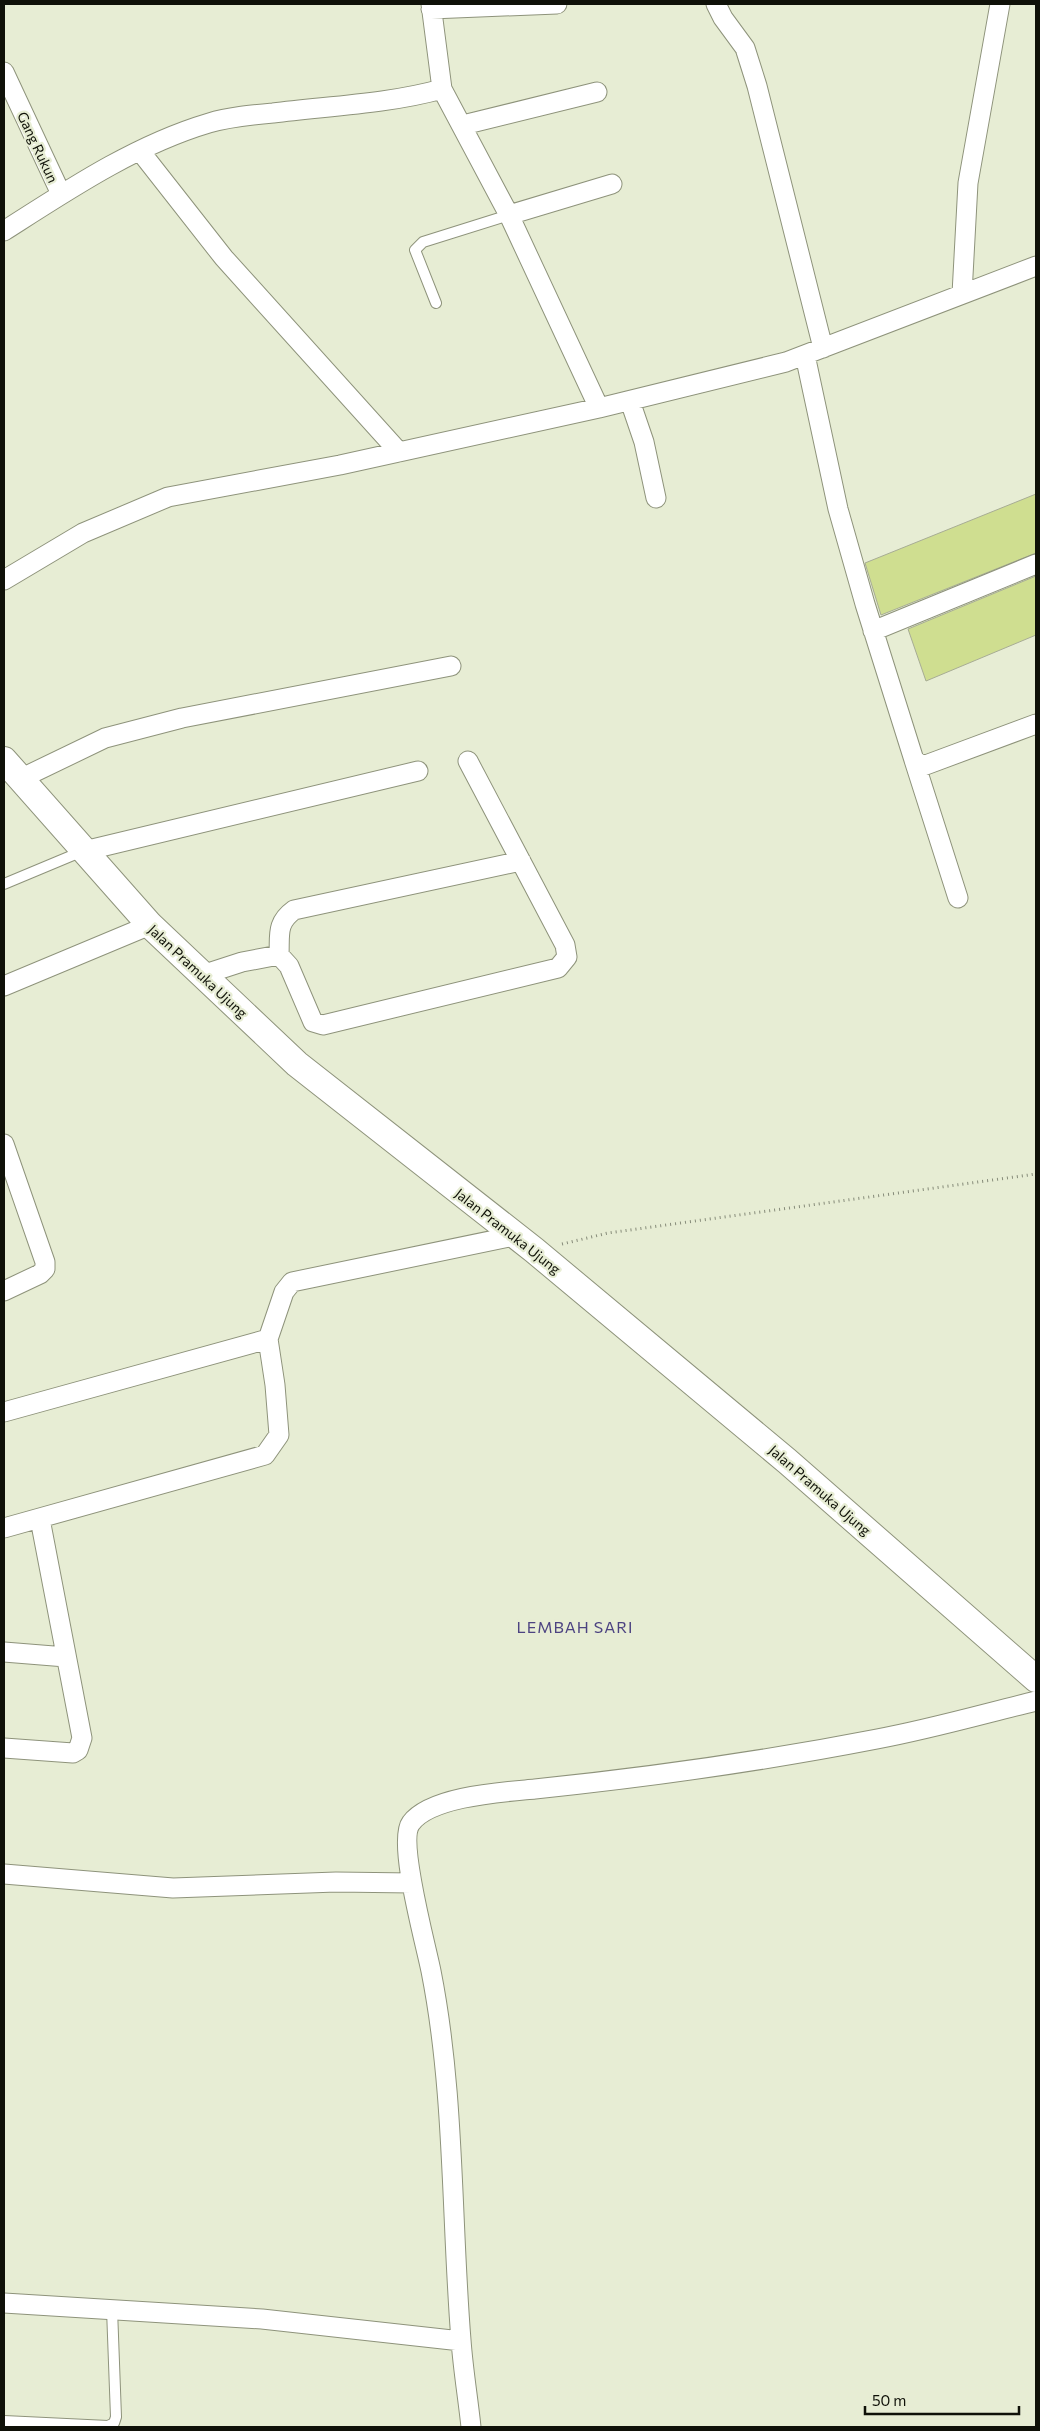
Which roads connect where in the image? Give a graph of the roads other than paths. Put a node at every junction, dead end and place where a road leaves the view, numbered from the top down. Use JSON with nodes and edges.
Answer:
{"nodes":[{"id":1,"x":557,"y":4,"type":"edge"},
{"id":2,"x":716,"y":4,"type":"edge"},
{"id":3,"x":1000,"y":4,"type":"edge"},
{"id":4,"x":431,"y":6,"type":"edge"},
{"id":5,"x":4,"y":72,"type":"edge"},
{"id":6,"x":442,"y":89,"type":"junction"},
{"id":7,"x":596,"y":92,"type":"dead end"},
{"id":8,"x":463,"y":125,"type":"junction"},
{"id":9,"x":140,"y":151,"type":"junction"},
{"id":10,"x":612,"y":184,"type":"dead end"},
{"id":11,"x":61,"y":194,"type":"junction"},
{"id":12,"x":509,"y":215,"type":"junction"},
{"id":13,"x":4,"y":231,"type":"edge"},
{"id":14,"x":1036,"y":266,"type":"edge"},
{"id":15,"x":962,"y":294,"type":"junction"},
{"id":16,"x":436,"y":303,"type":"dead end"},
{"id":17,"x":823,"y":348,"type":"junction"},
{"id":18,"x":805,"y":355,"type":"junction"},
{"id":19,"x":630,"y":401,"type":"junction"},
{"id":20,"x":599,"y":408,"type":"junction"},
{"id":21,"x":399,"y":452,"type":"junction"},
{"id":22,"x":656,"y":498,"type":"dead end"},
{"id":23,"x":1036,"y":564,"type":"edge"},
{"id":24,"x":4,"y":580,"type":"edge"},
{"id":25,"x":873,"y":631,"type":"junction"},
{"id":26,"x":450,"y":666,"type":"dead end"},
{"id":27,"x":1036,"y":724,"type":"edge"},
{"id":28,"x":914,"y":760,"type":"junction"},
{"id":29,"x":468,"y":761,"type":"dead end"},
{"id":30,"x":12,"y":770,"type":"edge"},
{"id":31,"x":418,"y":771,"type":"dead end"},
{"id":32,"x":84,"y":851,"type":"junction"},
{"id":33,"x":521,"y":861,"type":"junction"},
{"id":34,"x":4,"y":884,"type":"edge"},
{"id":35,"x":958,"y":898,"type":"dead end"},
{"id":36,"x":150,"y":926,"type":"junction"},
{"id":37,"x":279,"y":955,"type":"junction"},
{"id":38,"x":202,"y":975,"type":"junction"},
{"id":39,"x":4,"y":986,"type":"edge"},
{"id":40,"x":4,"y":1144,"type":"edge"},
{"id":41,"x":11,"y":1192,"type":"edge"},
{"id":42,"x":524,"y":1243,"type":"junction"},
{"id":43,"x":4,"y":1291,"type":"edge"},
{"id":44,"x":268,"y":1339,"type":"junction"},
{"id":45,"x":4,"y":1412,"type":"edge"},
{"id":46,"x":40,"y":1519,"type":"junction"},
{"id":47,"x":4,"y":1528,"type":"edge"},
{"id":48,"x":4,"y":1652,"type":"edge"},
{"id":49,"x":66,"y":1657,"type":"junction"},
{"id":50,"x":1036,"y":1678,"type":"edge"},
{"id":51,"x":1036,"y":1701,"type":"edge"},
{"id":52,"x":4,"y":1748,"type":"edge"},
{"id":53,"x":4,"y":1874,"type":"edge"},
{"id":54,"x":412,"y":1883,"type":"junction"},
{"id":55,"x":4,"y":2303,"type":"edge"},
{"id":56,"x":112,"y":2309,"type":"junction"},
{"id":57,"x":461,"y":2341,"type":"junction"},
{"id":58,"x":4,"y":2421,"type":"edge"},
{"id":59,"x":471,"y":2427,"type":"edge"}],
"edges":[{"from":1,"to":4,"type":"street"},
{"from":2,"to":17,"type":"street"},
{"from":3,"to":15,"type":"street"},
{"from":4,"to":6,"type":"street"},
{"from":5,"to":11,"type":"street","name":"Gang Rukun"},
{"from":6,"to":8,"type":"street"},
{"from":6,"to":9,"type":"street"},
{"from":7,"to":8,"type":"street"},
{"from":8,"to":12,"type":"street"},
{"from":9,"to":11,"type":"street"},
{"from":9,"to":21,"type":"street"},
{"from":10,"to":12,"type":"street"},
{"from":11,"to":13,"type":"street"},
{"from":12,"to":16,"type":"lane"},
{"from":12,"to":20,"type":"street"},
{"from":14,"to":15,"type":"street"},
{"from":15,"to":17,"type":"street"},
{"from":17,"to":18,"type":"street"},
{"from":18,"to":19,"type":"street"},
{"from":18,"to":25,"type":"street"},
{"from":19,"to":20,"type":"street"},
{"from":19,"to":22,"type":"street"},
{"from":20,"to":21,"type":"street"},
{"from":21,"to":24,"type":"street"},
{"from":23,"to":25,"type":"street"},
{"from":25,"to":28,"type":"street"},
{"from":26,"to":30,"type":"street"},
{"from":27,"to":28,"type":"street"},
{"from":28,"to":35,"type":"street"},
{"from":29,"to":33,"type":"street"},
{"from":30,"to":32,"type":"street","name":"Jalan Pramuka Ujung"},
{"from":31,"to":32,"type":"street"},
{"from":32,"to":34,"type":"lane"},
{"from":32,"to":36,"type":"street","name":"Jalan Pramuka Ujung"},
{"from":33,"to":37,"type":"street"},
{"from":33,"to":37,"type":"street"},
{"from":36,"to":38,"type":"street","name":"Jalan Pramuka Ujung"},
{"from":36,"to":39,"type":"street"},
{"from":37,"to":38,"type":"street"},
{"from":38,"to":42,"type":"street","name":"Jalan Pramuka Ujung"},
{"from":40,"to":41,"type":"street"},
{"from":41,"to":43,"type":"street"},
{"from":42,"to":44,"type":"street"},
{"from":42,"to":50,"type":"street","name":"Jalan Pramuka Ujung"},
{"from":44,"to":45,"type":"street"},
{"from":44,"to":46,"type":"street"},
{"from":46,"to":47,"type":"street"},
{"from":46,"to":49,"type":"street"},
{"from":48,"to":49,"type":"street"},
{"from":49,"to":52,"type":"street"},
{"from":51,"to":54,"type":"street"},
{"from":53,"to":54,"type":"street"},
{"from":54,"to":57,"type":"street"},
{"from":55,"to":56,"type":"street"},
{"from":56,"to":57,"type":"street"},
{"from":56,"to":58,"type":"lane"},
{"from":57,"to":59,"type":"street"}]}
